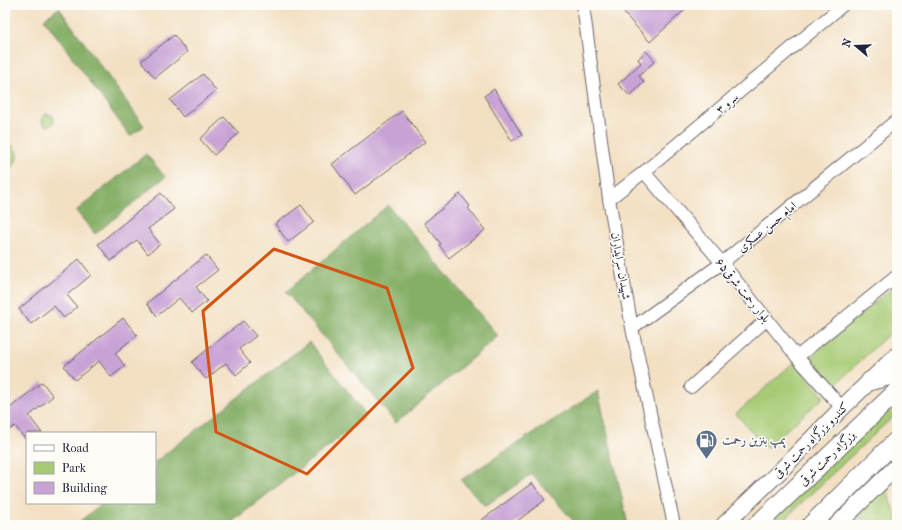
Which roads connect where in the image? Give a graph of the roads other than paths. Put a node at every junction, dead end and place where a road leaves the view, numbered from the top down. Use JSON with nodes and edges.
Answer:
{"nodes":[{"id":1,"x":582,"y":5,"type":"edge"},
{"id":2,"x":843,"y":5,"type":"edge"},
{"id":3,"x":897,"y":120,"type":"edge"},
{"id":4,"x":644,"y":172,"type":"junction"},
{"id":5,"x":609,"y":199,"type":"junction"},
{"id":6,"x":722,"y":263,"type":"junction"},
{"id":7,"x":897,"y":276,"type":"edge"},
{"id":8,"x":767,"y":320,"type":"junction"},
{"id":9,"x":632,"y":328,"type":"junction"},
{"id":10,"x":897,"y":355,"type":"edge"},
{"id":11,"x":797,"y":357,"type":"junction"},
{"id":12,"x":897,"y":374,"type":"edge"},
{"id":13,"x":870,"y":381,"type":"junction"},
{"id":14,"x":691,"y":387,"type":"dead end"},
{"id":15,"x":897,"y":390,"type":"edge"},
{"id":16,"x":842,"y":408,"type":"junction"},
{"id":17,"x":897,"y":440,"type":"edge"},
{"id":18,"x":897,"y":466,"type":"edge"},
{"id":19,"x":674,"y":525,"type":"edge"},
{"id":20,"x":724,"y":525,"type":"edge"},
{"id":21,"x":757,"y":525,"type":"edge"},
{"id":22,"x":811,"y":525,"type":"edge"},
{"id":23,"x":837,"y":525,"type":"edge"},
{"id":24,"x":850,"y":525,"type":"edge"}],
"edges":[{"from":1,"to":5,"type":"street","name":"شهیدان سرایداران"},
{"from":2,"to":4,"type":"street","name":"سرو ۳"},
{"from":3,"to":6,"type":"street","name":"امام حسن عسکری"},
{"from":4,"to":5,"type":"street","name":"سرو ۳"},
{"from":4,"to":6,"type":"street","name":"بلوار رحمت شرقی۶۵"},
{"from":5,"to":9,"type":"street","name":"شهیدان سرایداران"},
{"from":6,"to":8,"type":"street","name":"بلوار رحمت شرقی۶۵"},
{"from":6,"to":9,"type":"street","name":"امام حسن عسکری"},
{"from":7,"to":11,"type":"street"},
{"from":8,"to":11,"type":"street","name":"بلوار رحمت شرقی۶۵"},
{"from":8,"to":14,"type":"street"},
{"from":9,"to":19,"type":"street","name":"شهیدان سرایداران"},
{"from":10,"to":13,"type":"main road","name":"کندرو بزرگراه رحمت شرقی"},
{"from":11,"to":16,"type":"street","name":"بلوار رحمت شرقی۶۵"},
{"from":12,"to":13,"type":"highway"},
{"from":13,"to":16,"type":"main road","name":"کندرو بزرگراه رحمت شرقی"},
{"from":15,"to":21,"type":"highway","name":"بزرگراه رحمت شرقی"},
{"from":16,"to":20,"type":"main road","name":"کندرو بزرگراه رحمت شرقی"},
{"from":17,"to":22,"type":"highway"},
{"from":18,"to":23,"type":"main road"},
{"from":23,"to":24,"type":"street"}]}
